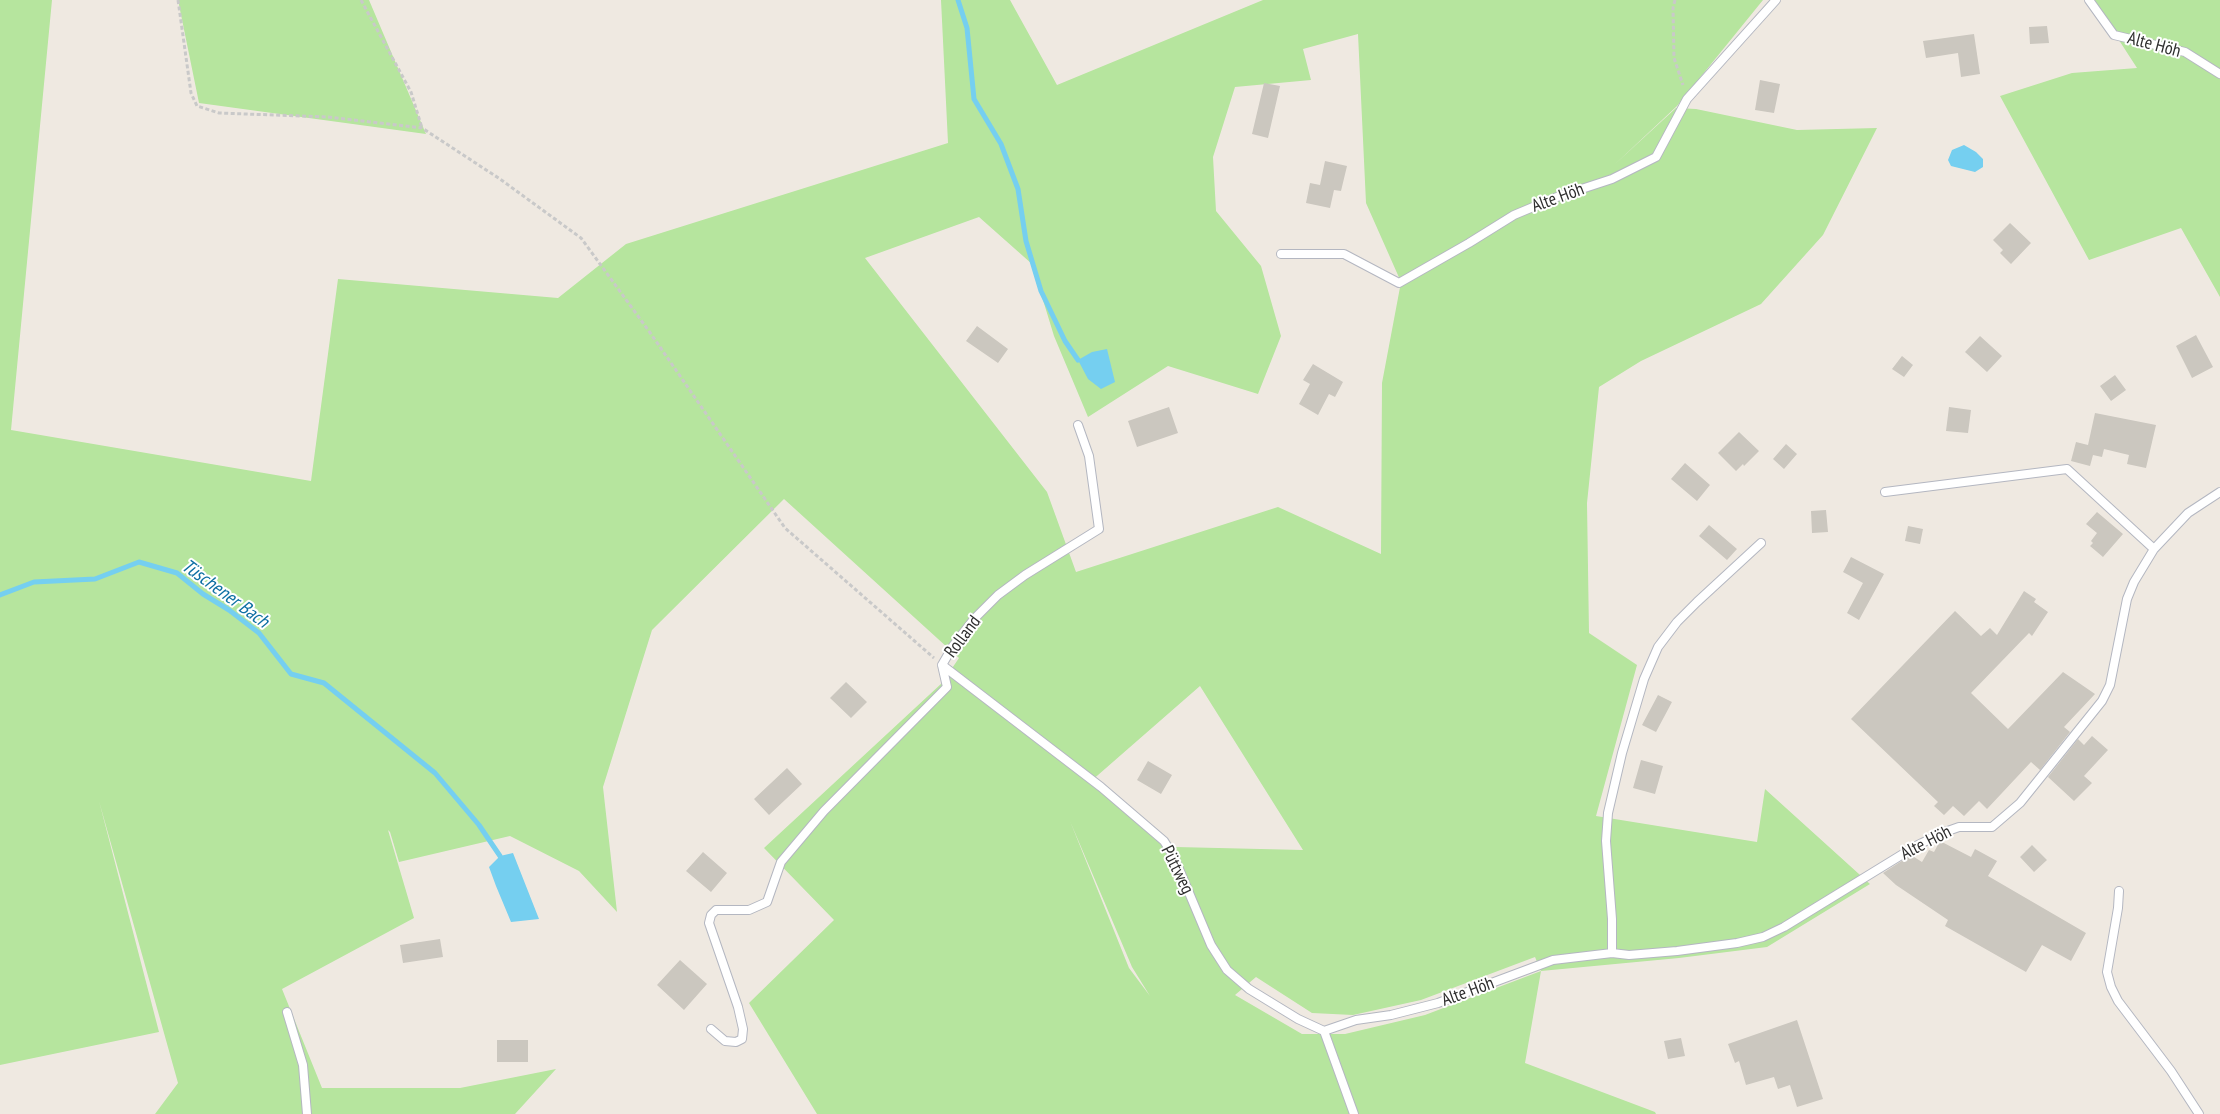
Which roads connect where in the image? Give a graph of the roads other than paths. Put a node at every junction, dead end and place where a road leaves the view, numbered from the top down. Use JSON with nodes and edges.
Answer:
{"nodes":[{"id":1,"x":1776,"y":0,"type":"edge"},
{"id":2,"x":2089,"y":0,"type":"edge"},
{"id":3,"x":2220,"y":74,"type":"edge"},
{"id":4,"x":1280,"y":254,"type":"dead end"},
{"id":5,"x":1078,"y":425,"type":"dead end"},
{"id":6,"x":1885,"y":492,"type":"dead end"},
{"id":7,"x":2218,"y":496,"type":"edge"},
{"id":8,"x":1761,"y":543,"type":"dead end"},
{"id":9,"x":2154,"y":549,"type":"junction"},
{"id":10,"x":942,"y":666,"type":"junction"},
{"id":11,"x":2119,"y":891,"type":"dead end"},
{"id":12,"x":1612,"y":954,"type":"junction"},
{"id":13,"x":287,"y":1012,"type":"dead end"},
{"id":14,"x":711,"y":1029,"type":"dead end"},
{"id":15,"x":1324,"y":1031,"type":"junction"},
{"id":16,"x":307,"y":1114,"type":"edge"},
{"id":17,"x":1354,"y":1114,"type":"edge"},
{"id":18,"x":2199,"y":1114,"type":"edge"}],
"edges":[{"from":1,"to":4,"type":"lane","name":"Alte Höh"},
{"from":2,"to":3,"type":"lane","name":"Alte Höh"},
{"from":5,"to":10,"type":"lane","name":"Rolland"},
{"from":6,"to":9,"type":"lane"},
{"from":7,"to":9,"type":"lane","name":"Alte Höh"},
{"from":8,"to":12,"type":"lane"},
{"from":9,"to":12,"type":"lane","name":"Alte Höh"},
{"from":10,"to":14,"type":"lane","name":"Rolland"},
{"from":10,"to":15,"type":"lane","name":"Püttweg"},
{"from":11,"to":18,"type":"lane"},
{"from":12,"to":15,"type":"lane","name":"Alte Höh"},
{"from":13,"to":16,"type":"lane"},
{"from":15,"to":17,"type":"lane"}]}
